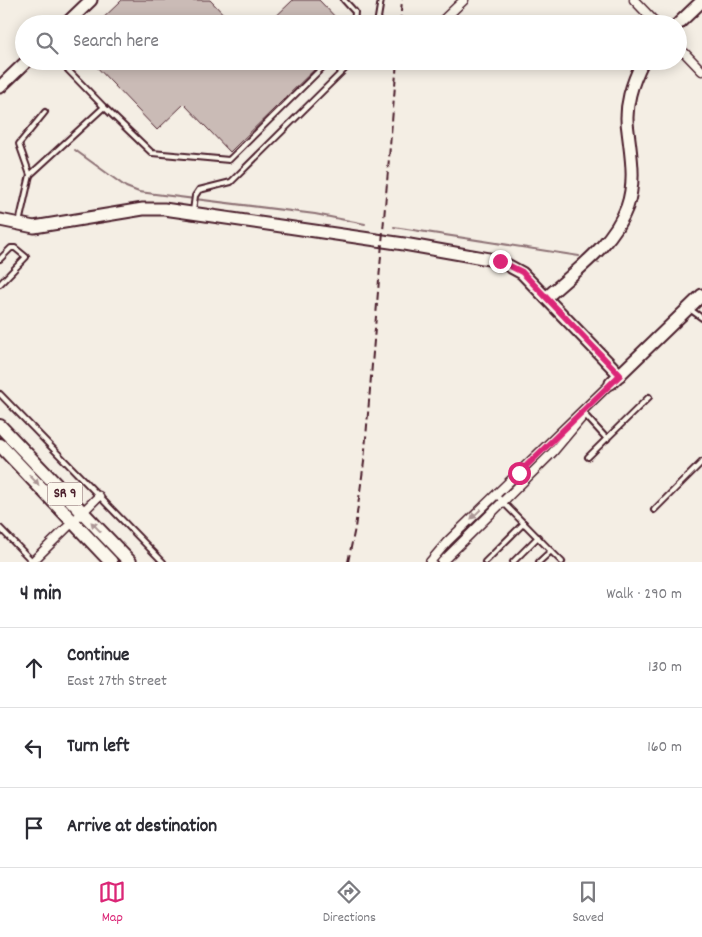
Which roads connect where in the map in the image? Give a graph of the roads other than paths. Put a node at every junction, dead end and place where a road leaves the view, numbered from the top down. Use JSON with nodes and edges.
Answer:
{"nodes":[{"id":1,"x":91,"y":0,"type":"edge"},
{"id":2,"x":344,"y":0,"type":"edge"},
{"id":3,"x":381,"y":0,"type":"edge"},
{"id":4,"x":464,"y":0,"type":"edge"},
{"id":5,"x":634,"y":0,"type":"edge"},
{"id":6,"x":702,"y":1,"type":"edge"},
{"id":7,"x":75,"y":15,"type":"edge"},
{"id":8,"x":355,"y":15,"type":"edge"},
{"id":9,"x":379,"y":15,"type":"edge"},
{"id":10,"x":448,"y":15,"type":"edge"},
{"id":11,"x":648,"y":15,"type":"edge"},
{"id":12,"x":687,"y":15,"type":"edge"},
{"id":13,"x":687,"y":55,"type":"edge"},
{"id":14,"x":18,"y":70,"type":"edge"},
{"id":15,"x":68,"y":70,"type":"dead end"},
{"id":16,"x":320,"y":70,"type":"edge"},
{"id":17,"x":344,"y":70,"type":"edge"},
{"id":18,"x":639,"y":70,"type":"edge"},
{"id":19,"x":702,"y":71,"type":"edge"},
{"id":20,"x":0,"y":87,"type":"edge"},
{"id":21,"x":104,"y":107,"type":"junction"},
{"id":22,"x":45,"y":112,"type":"dead end"},
{"id":23,"x":30,"y":175,"type":"junction"},
{"id":24,"x":193,"y":208,"type":"junction"},
{"id":25,"x":0,"y":220,"type":"edge"},
{"id":26,"x":18,"y":225,"type":"junction"},
{"id":27,"x":0,"y":259,"type":"edge"},
{"id":28,"x":0,"y":284,"type":"edge"},
{"id":29,"x":702,"y":295,"type":"edge"},
{"id":30,"x":546,"y":298,"type":"junction"},
{"id":31,"x":689,"y":308,"type":"junction"},
{"id":32,"x":702,"y":318,"type":"edge"},
{"id":33,"x":620,"y":375,"type":"junction"},
{"id":34,"x":612,"y":383,"type":"junction"},
{"id":35,"x":0,"y":394,"type":"edge"},
{"id":36,"x":649,"y":397,"type":"dead end"},
{"id":37,"x":585,"y":415,"type":"junction"},
{"id":38,"x":0,"y":426,"type":"edge"},
{"id":39,"x":607,"y":439,"type":"junction"},
{"id":40,"x":0,"y":445,"type":"edge"},
{"id":41,"x":588,"y":457,"type":"dead end"},
{"id":42,"x":702,"y":462,"type":"edge"},
{"id":43,"x":99,"y":496,"type":"junction"},
{"id":44,"x":499,"y":498,"type":"junction"},
{"id":45,"x":654,"y":510,"type":"dead end"},
{"id":46,"x":82,"y":513,"type":"junction"},
{"id":47,"x":73,"y":522,"type":"junction"},
{"id":48,"x":524,"y":523,"type":"junction"},
{"id":49,"x":0,"y":528,"type":"edge"},
{"id":50,"x":538,"y":537,"type":"junction"},
{"id":51,"x":551,"y":550,"type":"junction"},
{"id":52,"x":32,"y":562,"type":"edge"},
{"id":53,"x":112,"y":562,"type":"edge"},
{"id":54,"x":130,"y":562,"type":"edge"},
{"id":55,"x":162,"y":562,"type":"edge"},
{"id":56,"x":430,"y":562,"type":"edge"},
{"id":57,"x":442,"y":562,"type":"edge"},
{"id":58,"x":485,"y":562,"type":"edge"},
{"id":59,"x":513,"y":562,"type":"edge"},
{"id":60,"x":539,"y":562,"type":"edge"},
{"id":61,"x":562,"y":562,"type":"edge"}],
"edges":[{"from":1,"to":7,"type":"street"},
{"from":2,"to":8,"type":"lane"},
{"from":3,"to":9,"type":"lane"},
{"from":4,"to":10,"type":"street"},
{"from":5,"to":11,"type":"street"},
{"from":6,"to":12,"type":"street"},
{"from":13,"to":19,"type":"street"},
{"from":14,"to":20,"type":"street"},
{"from":15,"to":21,"type":"lane"},
{"from":16,"to":21,"type":"lane"},
{"from":17,"to":24,"type":"lane"},
{"from":18,"to":30,"type":"street"},
{"from":21,"to":23,"type":"lane"},
{"from":22,"to":23,"type":"lane"},
{"from":23,"to":26,"type":"lane"},
{"from":24,"to":26,"type":"street"},
{"from":24,"to":30,"type":"street"},
{"from":25,"to":26,"type":"street"},
{"from":27,"to":28,"type":"lane"},
{"from":29,"to":31,"type":"street"},
{"from":30,"to":33,"type":"street"},
{"from":31,"to":32,"type":"lane"},
{"from":31,"to":33,"type":"street"},
{"from":33,"to":34,"type":"street"},
{"from":34,"to":37,"type":"street"},
{"from":34,"to":44,"type":"street"},
{"from":35,"to":43,"type":"lane"},
{"from":36,"to":39,"type":"lane"},
{"from":37,"to":39,"type":"lane"},
{"from":37,"to":44,"type":"street"},
{"from":38,"to":46,"type":"main road","number":"SR 9"},
{"from":39,"to":41,"type":"lane"},
{"from":40,"to":47,"type":"main road","number":"SR 9","one_way":true},
{"from":42,"to":45,"type":"lane"},
{"from":43,"to":46,"type":"street"},
{"from":43,"to":55,"type":"lane"},
{"from":44,"to":48,"type":"lane"},
{"from":44,"to":56,"type":"street","one_way":true},
{"from":44,"to":57,"type":"street"},
{"from":46,"to":47,"type":"street"},
{"from":54,"to":46,"type":"main road","number":"SR 9","one_way":true},
{"from":47,"to":52,"type":"street"},
{"from":47,"to":53,"type":"main road","number":"SR 9"},
{"from":48,"to":50,"type":"lane"},
{"from":48,"to":58,"type":"lane"},
{"from":49,"to":52,"type":"lane"},
{"from":50,"to":51,"type":"lane"},
{"from":50,"to":59,"type":"lane"},
{"from":51,"to":60,"type":"lane"},
{"from":51,"to":61,"type":"lane"}]}
